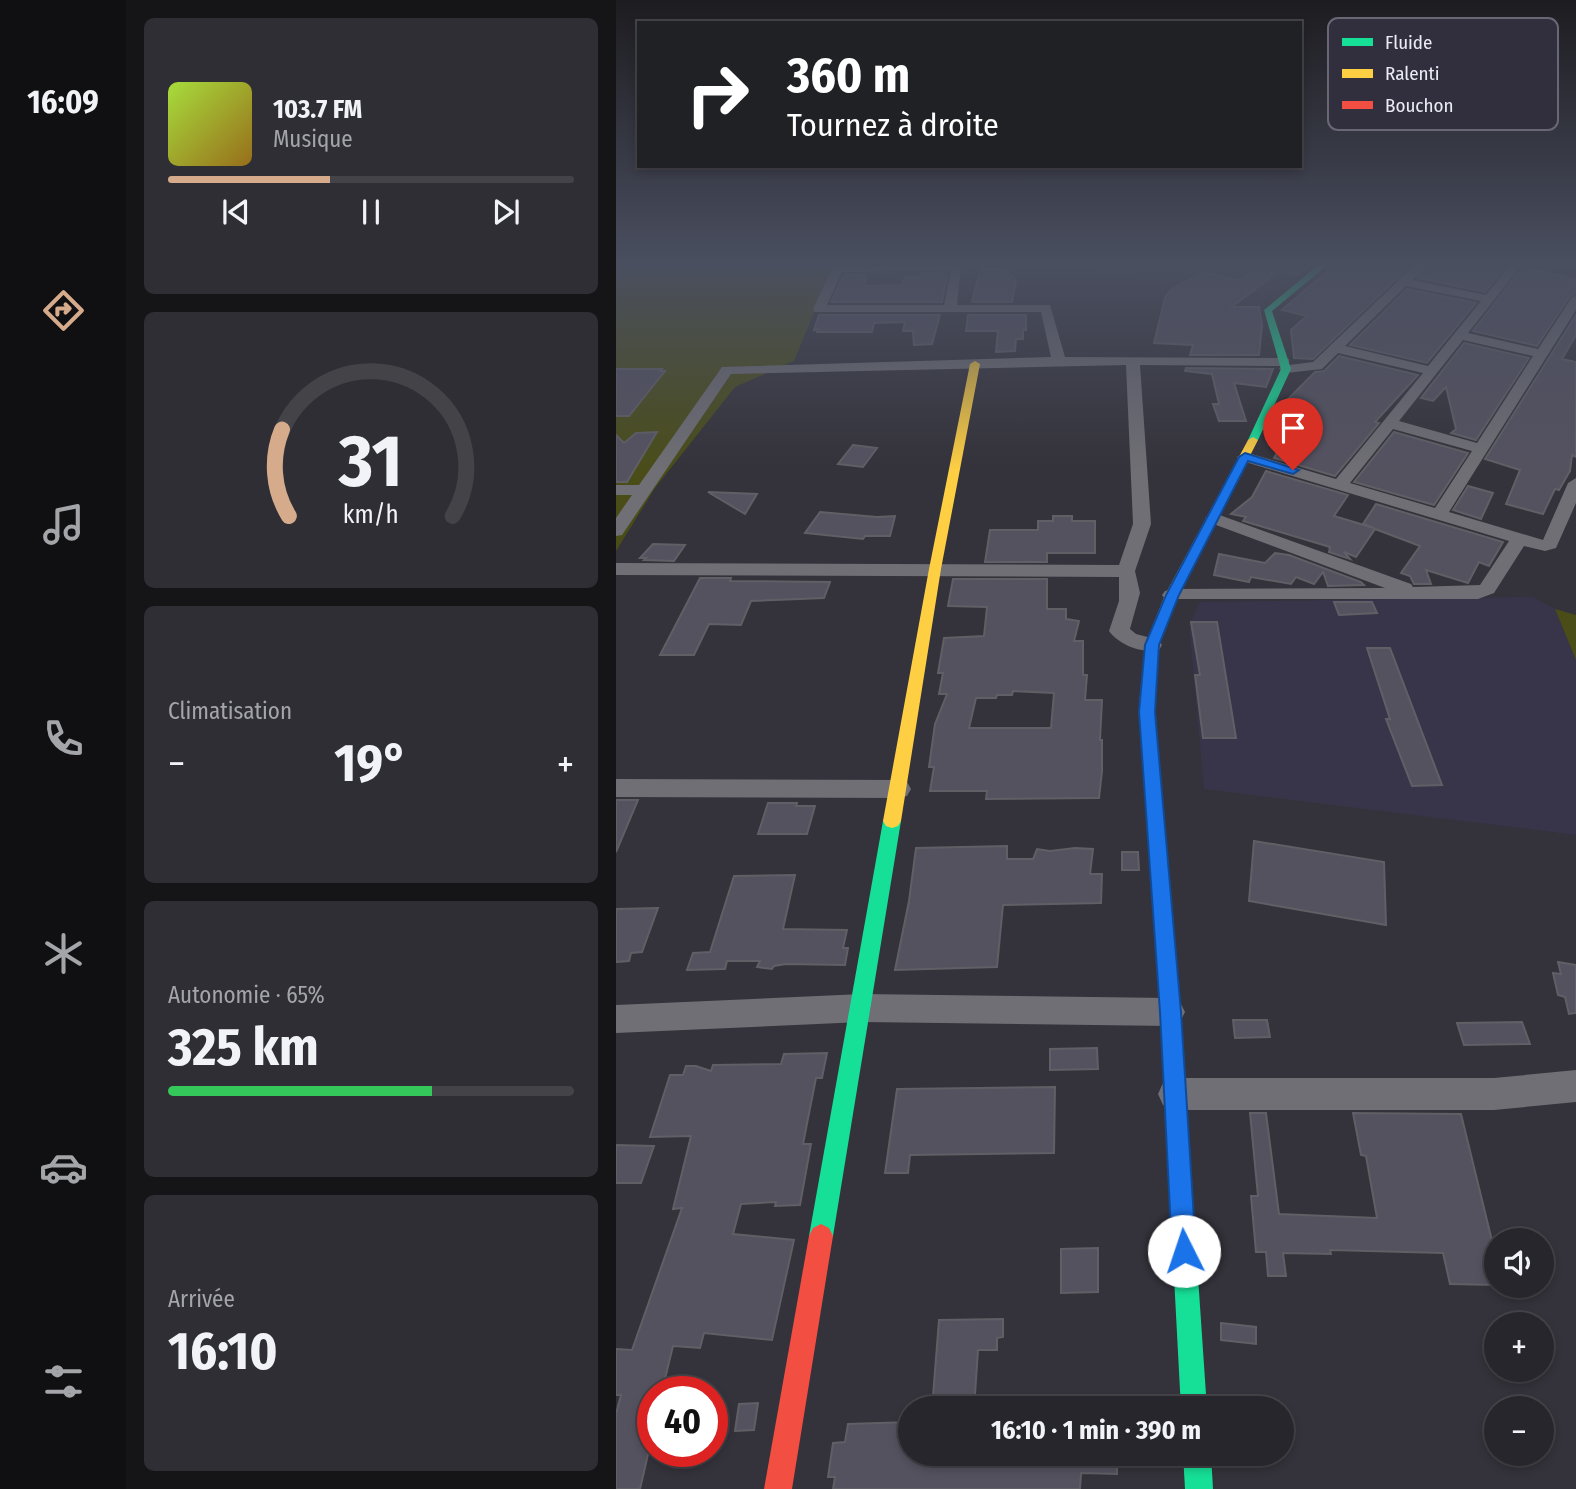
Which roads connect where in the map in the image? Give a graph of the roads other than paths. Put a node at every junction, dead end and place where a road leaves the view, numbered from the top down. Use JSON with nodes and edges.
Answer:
{"nodes":[{"id":1,"x":1052,"y":331,"type":"edge"},
{"id":2,"x":1275,"y":331,"type":"edge"},
{"id":3,"x":1353,"y":331,"type":"edge"},
{"id":4,"x":1462,"y":331,"type":"edge"},
{"id":5,"x":1556,"y":331,"type":"edge"},
{"id":6,"x":1459,"y":335,"type":"junction"},
{"id":7,"x":1336,"y":348,"type":"junction"},
{"id":8,"x":1541,"y":354,"type":"junction"},
{"id":9,"x":1059,"y":361,"type":"junction"},
{"id":10,"x":1133,"y":361,"type":"junction"},
{"id":11,"x":975,"y":364,"type":"junction"},
{"id":12,"x":1285,"y":365,"type":"junction"},
{"id":13,"x":1430,"y":371,"type":"junction"},
{"id":14,"x":713,"y":390,"type":"joint"},
{"id":15,"x":1388,"y":424,"type":"junction"},
{"id":16,"x":1481,"y":449,"type":"junction"},
{"id":17,"x":1245,"y":457,"type":"junction"},
{"id":18,"x":1576,"y":483,"type":"edge"},
{"id":19,"x":1341,"y":484,"type":"junction"},
{"id":20,"x":616,"y":490,"type":"edge"},
{"id":21,"x":644,"y":490,"type":"junction"},
{"id":22,"x":1439,"y":515,"type":"junction"},
{"id":23,"x":1214,"y":518,"type":"junction"},
{"id":24,"x":616,"y":531,"type":"edge"},
{"id":25,"x":1519,"y":540,"type":"junction"},
{"id":26,"x":616,"y":569,"type":"edge"},
{"id":27,"x":936,"y":569,"type":"junction"},
{"id":28,"x":1126,"y":571,"type":"junction"},
{"id":29,"x":1420,"y":594,"type":"junction"},
{"id":30,"x":1172,"y":595,"type":"junction"},
{"id":31,"x":1152,"y":645,"type":"junction"},
{"id":32,"x":616,"y":788,"type":"edge"},
{"id":33,"x":899,"y":789,"type":"junction"},
{"id":34,"x":862,"y":1008,"type":"junction"},
{"id":35,"x":1170,"y":1012,"type":"junction"},
{"id":36,"x":616,"y":1019,"type":"edge"},
{"id":37,"x":1576,"y":1086,"type":"edge"},
{"id":38,"x":1174,"y":1094,"type":"junction"},
{"id":39,"x":1193,"y":1396,"type":"edge"},
{"id":40,"x":1198,"y":1466,"type":"edge"},
{"id":41,"x":778,"y":1489,"type":"edge"},
{"id":42,"x":1199,"y":1489,"type":"edge"}],
"edges":[{"from":1,"to":9,"type":"street"},
{"from":2,"to":12,"type":"street"},
{"from":3,"to":7,"type":"street"},
{"from":4,"to":6,"type":"street"},
{"from":5,"to":8,"type":"street"},
{"from":6,"to":8,"type":"street"},
{"from":6,"to":13,"type":"street"},
{"from":7,"to":12,"type":"street"},
{"from":7,"to":13,"type":"street"},
{"from":8,"to":16,"type":"street"},
{"from":9,"to":10,"type":"street"},
{"from":9,"to":11,"type":"street"},
{"from":10,"to":12,"type":"street"},
{"from":10,"to":28,"type":"street"},
{"from":11,"to":14,"type":"street"},
{"from":11,"to":27,"type":"street"},
{"from":12,"to":17,"type":"street"},
{"from":13,"to":15,"type":"street"},
{"from":14,"to":21,"type":"street"},
{"from":15,"to":16,"type":"street"},
{"from":15,"to":19,"type":"street"},
{"from":16,"to":22,"type":"street"},
{"from":17,"to":19,"type":"street"},
{"from":17,"to":23,"type":"street"},
{"from":18,"to":25,"type":"street"},
{"from":19,"to":22,"type":"street"},
{"from":20,"to":21,"type":"street"},
{"from":21,"to":24,"type":"street"},
{"from":22,"to":25,"type":"street"},
{"from":23,"to":29,"type":"street"},
{"from":23,"to":30,"type":"street"},
{"from":25,"to":29,"type":"street"},
{"from":26,"to":27,"type":"street"},
{"from":27,"to":28,"type":"street"},
{"from":27,"to":33,"type":"street"},
{"from":28,"to":31,"type":"street"},
{"from":29,"to":30,"type":"street"},
{"from":30,"to":31,"type":"street"},
{"from":31,"to":35,"type":"street"},
{"from":32,"to":33,"type":"street"},
{"from":33,"to":34,"type":"street"},
{"from":34,"to":35,"type":"street"},
{"from":34,"to":36,"type":"street"},
{"from":34,"to":41,"type":"street"},
{"from":35,"to":38,"type":"street"},
{"from":37,"to":38,"type":"street"},
{"from":38,"to":39,"type":"street"},
{"from":40,"to":42,"type":"street"}]}
